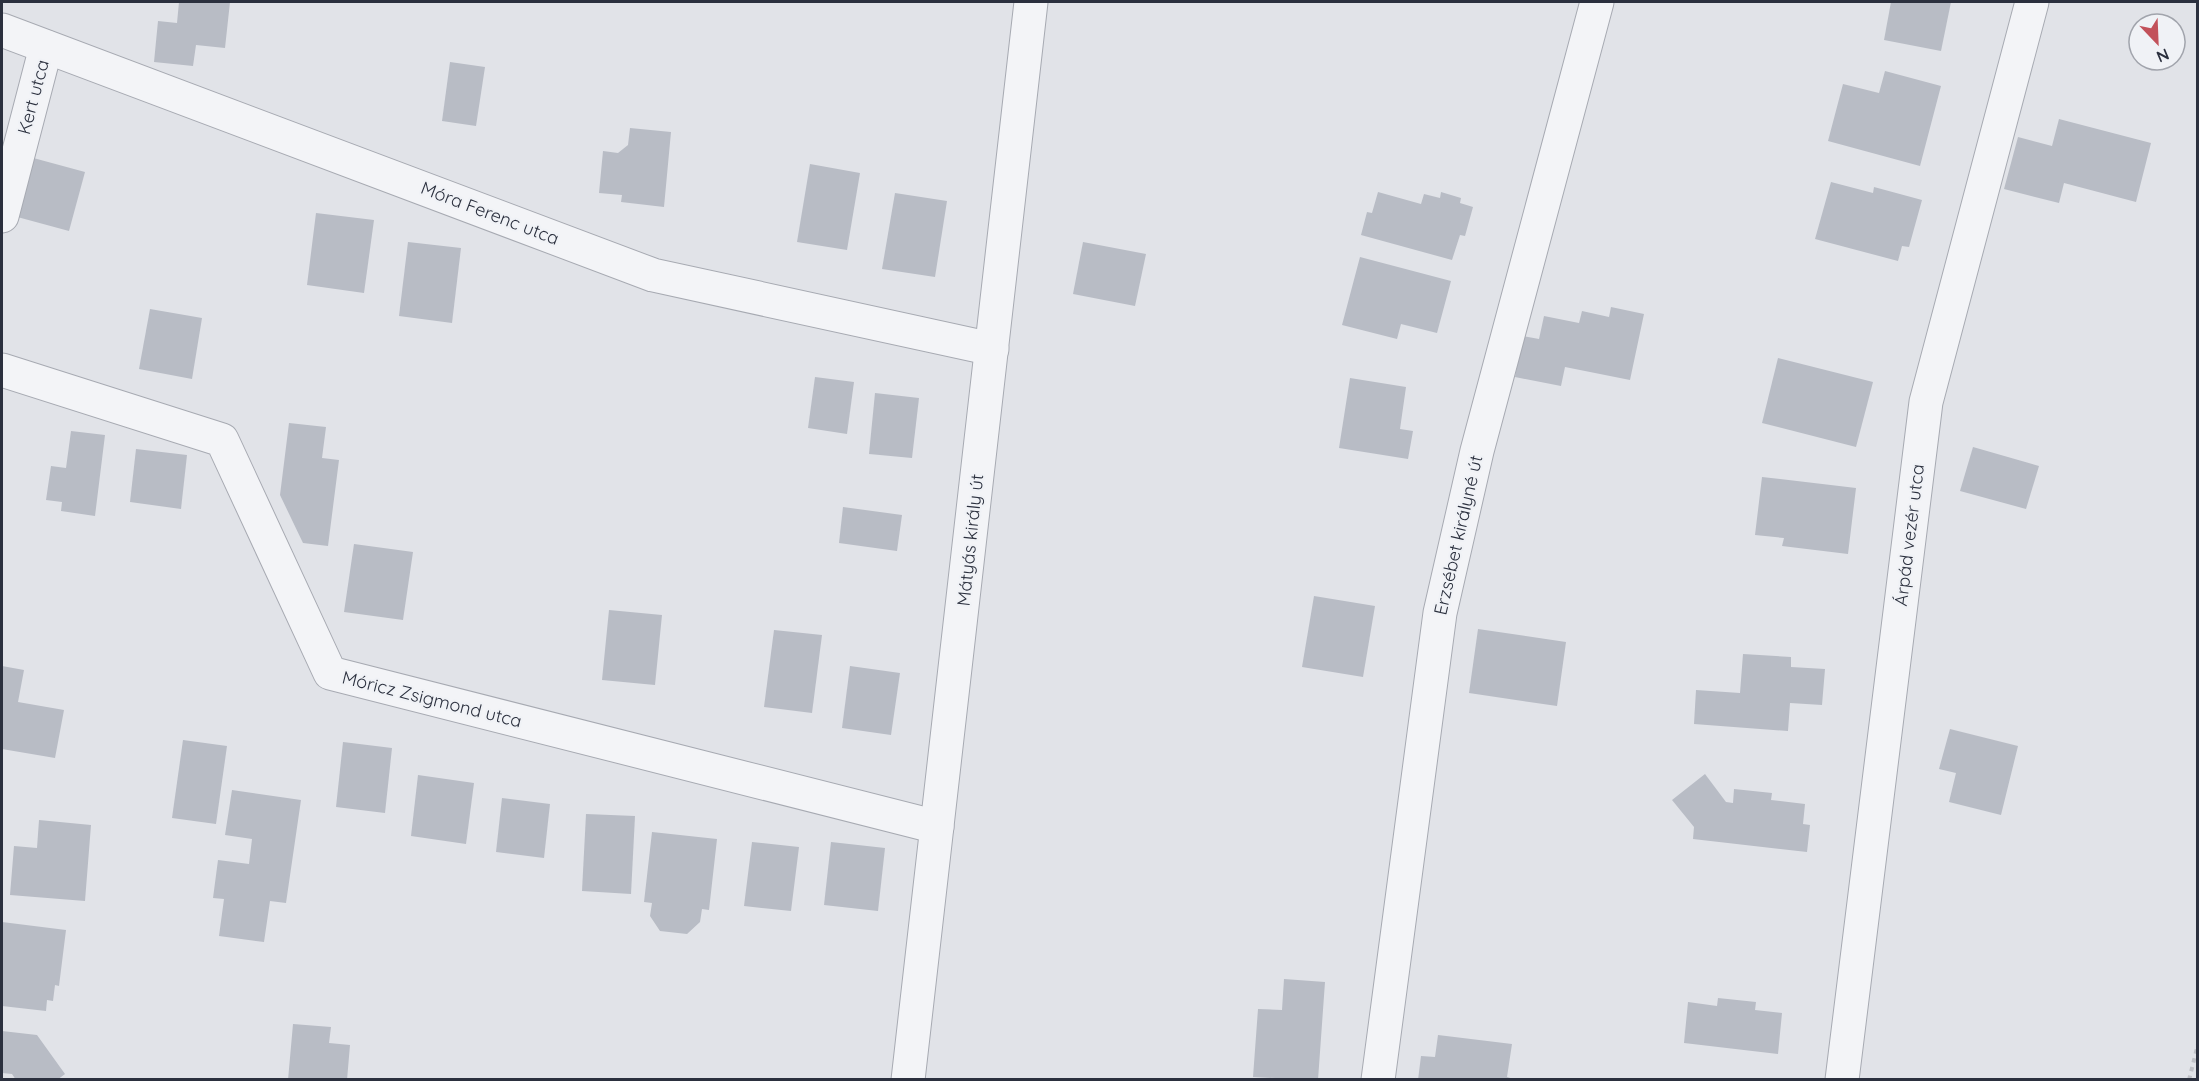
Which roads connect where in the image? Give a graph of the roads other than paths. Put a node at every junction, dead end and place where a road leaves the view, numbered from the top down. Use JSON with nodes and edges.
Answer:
{"nodes":[{"id":1,"x":1031,"y":2,"type":"edge"},
{"id":2,"x":1597,"y":2,"type":"edge"},
{"id":3,"x":2032,"y":2,"type":"edge"},
{"id":4,"x":2,"y":30,"type":"edge"},
{"id":5,"x":46,"y":47,"type":"junction"},
{"id":6,"x":2,"y":216,"type":"edge"},
{"id":7,"x":992,"y":349,"type":"junction"},
{"id":8,"x":2,"y":370,"type":"edge"},
{"id":9,"x":937,"y":827,"type":"junction"},
{"id":10,"x":908,"y":1080,"type":"edge"},
{"id":11,"x":1378,"y":1080,"type":"edge"},
{"id":12,"x":1842,"y":1080,"type":"edge"}],
"edges":[{"from":1,"to":7,"type":"street","name":"Mátyás király út"},
{"from":2,"to":11,"type":"street","name":"Erzsébet királyné út"},
{"from":3,"to":12,"type":"street","name":"Árpád vezér utca"},
{"from":4,"to":5,"type":"street","name":"Móra Ferenc utca"},
{"from":5,"to":6,"type":"street","name":"Kert utca"},
{"from":5,"to":7,"type":"street","name":"Móra Ferenc utca"},
{"from":7,"to":9,"type":"street","name":"Mátyás király út"},
{"from":8,"to":9,"type":"street","name":"Móricz Zsigmond utca"},
{"from":9,"to":10,"type":"street","name":"Mátyás király út"}]}
